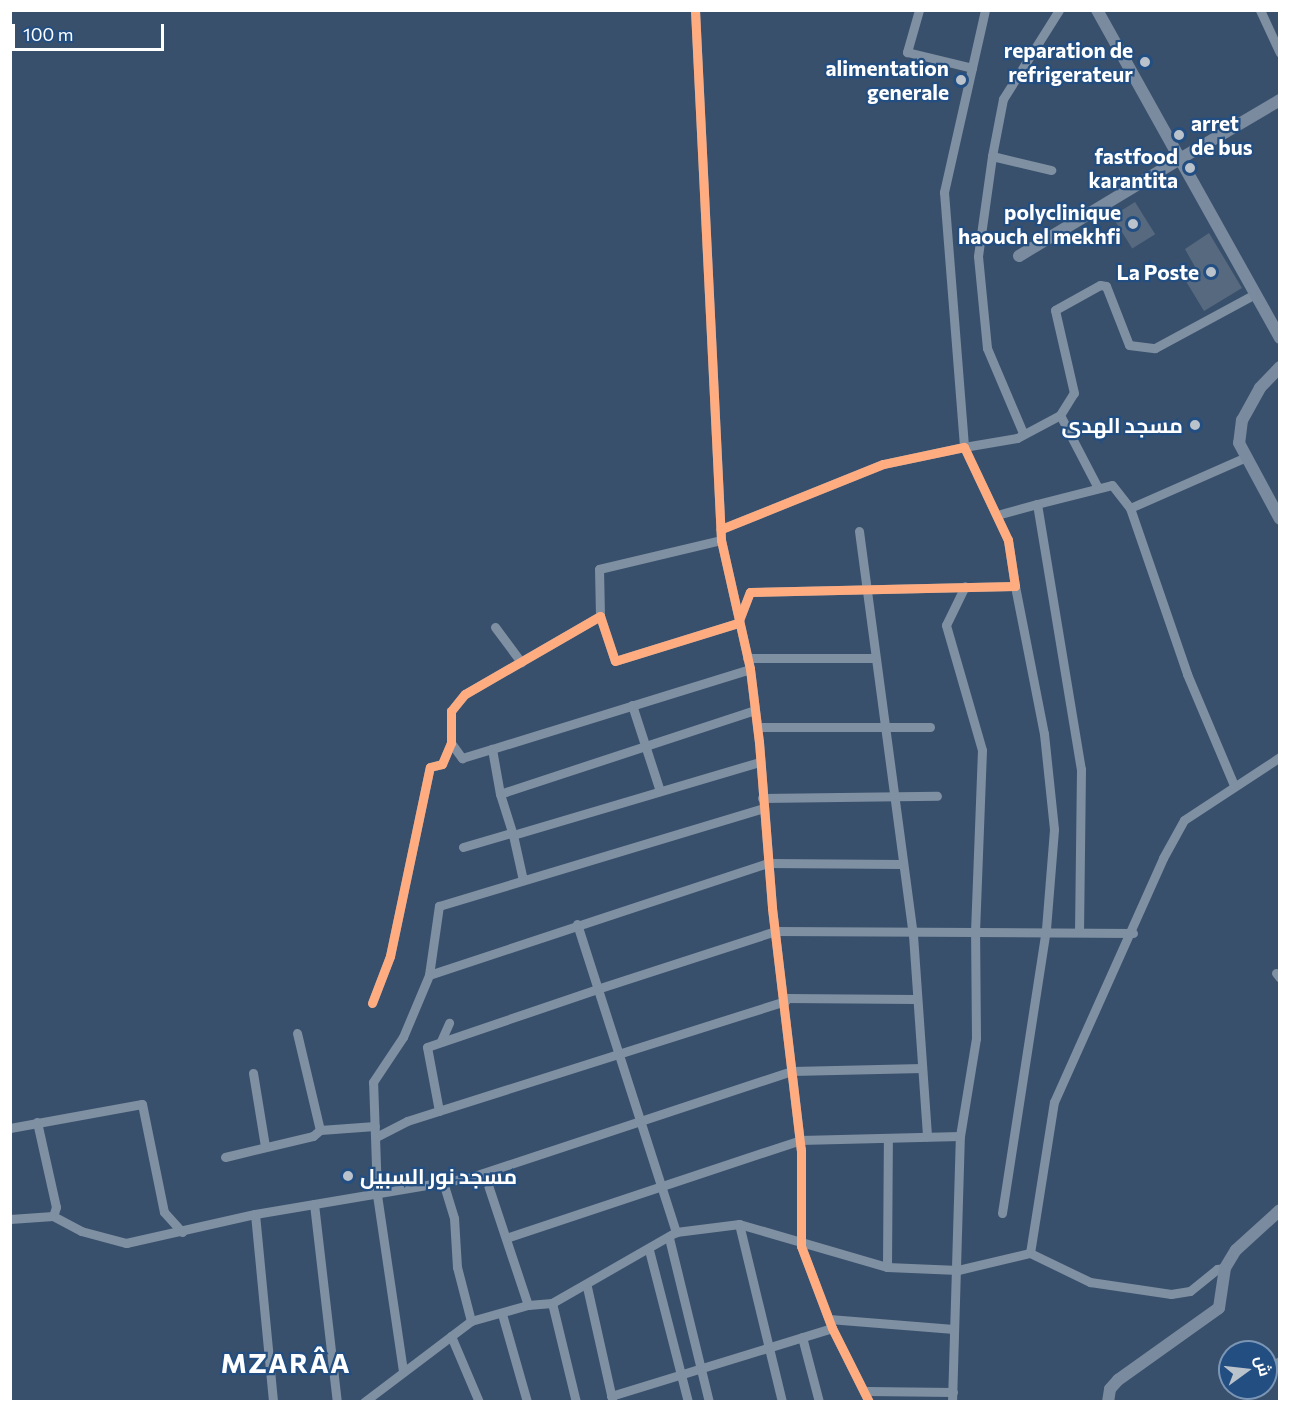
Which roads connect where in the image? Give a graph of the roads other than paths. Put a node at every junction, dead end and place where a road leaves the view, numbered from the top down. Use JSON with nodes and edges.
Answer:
{"nodes":[{"id":1,"x":695,"y":10,"type":"edge"},
{"id":2,"x":919,"y":10,"type":"edge"},
{"id":3,"x":985,"y":10,"type":"edge"},
{"id":4,"x":1059,"y":10,"type":"edge"},
{"id":5,"x":1260,"y":10,"type":"edge"},
{"id":6,"x":1099,"y":11,"type":"edge"},
{"id":7,"x":1280,"y":53,"type":"edge"},
{"id":8,"x":972,"y":68,"type":"junction"},
{"id":9,"x":1280,"y":100,"type":"edge"},
{"id":10,"x":992,"y":156,"type":"junction"},
{"id":11,"x":1180,"y":159,"type":"junction"},
{"id":12,"x":1051,"y":170,"type":"dead end"},
{"id":13,"x":1019,"y":256,"type":"dead end"},
{"id":14,"x":1253,"y":296,"type":"junction"},
{"id":15,"x":1280,"y":338,"type":"edge"},
{"id":16,"x":1280,"y":367,"type":"edge"},
{"id":17,"x":1060,"y":416,"type":"junction"},
{"id":18,"x":1023,"y":433,"type":"junction"},
{"id":19,"x":964,"y":447,"type":"junction"},
{"id":20,"x":1244,"y":458,"type":"junction"},
{"id":21,"x":1098,"y":488,"type":"junction"},
{"id":22,"x":1038,"y":504,"type":"junction"},
{"id":23,"x":1130,"y":508,"type":"junction"},
{"id":24,"x":997,"y":515,"type":"junction"},
{"id":25,"x":1280,"y":519,"type":"edge"},
{"id":26,"x":721,"y":529,"type":"junction"},
{"id":27,"x":859,"y":531,"type":"dead end"},
{"id":28,"x":721,"y":540,"type":"junction"},
{"id":29,"x":965,"y":586,"type":"junction"},
{"id":30,"x":1015,"y":586,"type":"junction"},
{"id":31,"x":865,"y":588,"type":"junction"},
{"id":32,"x":600,"y":616,"type":"junction"},
{"id":33,"x":738,"y":623,"type":"junction"},
{"id":34,"x":495,"y":627,"type":"dead end"},
{"id":35,"x":747,"y":658,"type":"junction"},
{"id":36,"x":874,"y":658,"type":"junction"},
{"id":37,"x":521,"y":662,"type":"junction"},
{"id":38,"x":750,"y":669,"type":"junction"},
{"id":39,"x":632,"y":705,"type":"junction"},
{"id":40,"x":755,"y":710,"type":"junction"},
{"id":41,"x":930,"y":726,"type":"dead end"},
{"id":42,"x":757,"y":727,"type":"junction"},
{"id":43,"x":884,"y":727,"type":"junction"},
{"id":44,"x":451,"y":743,"type":"junction"},
{"id":45,"x":645,"y":746,"type":"junction"},
{"id":46,"x":492,"y":749,"type":"junction"},
{"id":47,"x":1280,"y":757,"type":"edge"},
{"id":48,"x":760,"y":762,"type":"junction"},
{"id":49,"x":1234,"y":785,"type":"junction"},
{"id":50,"x":660,"y":791,"type":"junction"},
{"id":51,"x":500,"y":794,"type":"junction"},
{"id":52,"x":892,"y":796,"type":"junction"},
{"id":53,"x":937,"y":796,"type":"dead end"},
{"id":54,"x":762,"y":798,"type":"junction"},
{"id":55,"x":764,"y":808,"type":"junction"},
{"id":56,"x":512,"y":834,"type":"junction"},
{"id":57,"x":463,"y":846,"type":"dead end"},
{"id":58,"x":768,"y":863,"type":"junction"},
{"id":59,"x":902,"y":864,"type":"junction"},
{"id":60,"x":523,"y":880,"type":"junction"},
{"id":61,"x":577,"y":924,"type":"junction"},
{"id":62,"x":1047,"y":929,"type":"junction"},
{"id":63,"x":775,"y":930,"type":"junction"},
{"id":64,"x":1078,"y":931,"type":"junction"},
{"id":65,"x":975,"y":932,"type":"junction"},
{"id":66,"x":1133,"y":933,"type":"junction"},
{"id":67,"x":913,"y":935,"type":"junction"},
{"id":68,"x":429,"y":975,"type":"junction"},
{"id":69,"x":597,"y":989,"type":"junction"},
{"id":70,"x":915,"y":999,"type":"junction"},
{"id":71,"x":785,"y":1000,"type":"junction"},
{"id":72,"x":372,"y":1003,"type":"dead end"},
{"id":73,"x":449,"y":1023,"type":"dead end"},
{"id":74,"x":297,"y":1033,"type":"dead end"},
{"id":75,"x":441,"y":1041,"type":"junction"},
{"id":76,"x":617,"y":1056,"type":"junction"},
{"id":77,"x":922,"y":1068,"type":"junction"},
{"id":78,"x":792,"y":1071,"type":"junction"},
{"id":79,"x":253,"y":1073,"type":"dead end"},
{"id":80,"x":439,"y":1111,"type":"junction"},
{"id":81,"x":639,"y":1121,"type":"junction"},
{"id":82,"x":37,"y":1122,"type":"junction"},
{"id":83,"x":375,"y":1126,"type":"junction"},
{"id":84,"x":10,"y":1128,"type":"edge"},
{"id":85,"x":320,"y":1130,"type":"junction"},
{"id":86,"x":960,"y":1136,"type":"junction"},
{"id":87,"x":376,"y":1137,"type":"junction"},
{"id":88,"x":927,"y":1137,"type":"junction"},
{"id":89,"x":888,"y":1138,"type":"junction"},
{"id":90,"x":800,"y":1140,"type":"junction"},
{"id":91,"x":265,"y":1146,"type":"junction"},
{"id":92,"x":225,"y":1157,"type":"dead end"},
{"id":93,"x":484,"y":1173,"type":"junction"},
{"id":94,"x":443,"y":1182,"type":"junction"},
{"id":95,"x":663,"y":1186,"type":"junction"},
{"id":96,"x":377,"y":1194,"type":"junction"},
{"id":97,"x":314,"y":1204,"type":"junction"},
{"id":98,"x":1280,"y":1210,"type":"edge"},
{"id":99,"x":1002,"y":1213,"type":"dead end"},
{"id":100,"x":255,"y":1214,"type":"junction"},
{"id":101,"x":53,"y":1216,"type":"junction"},
{"id":102,"x":11,"y":1217,"type":"edge"},
{"id":103,"x":739,"y":1224,"type":"junction"},
{"id":104,"x":182,"y":1232,"type":"junction"},
{"id":105,"x":672,"y":1235,"type":"junction"},
{"id":106,"x":506,"y":1238,"type":"junction"},
{"id":107,"x":801,"y":1246,"type":"junction"},
{"id":108,"x":649,"y":1250,"type":"junction"},
{"id":109,"x":1030,"y":1253,"type":"junction"},
{"id":110,"x":887,"y":1268,"type":"junction"},
{"id":111,"x":1225,"y":1268,"type":"junction"},
{"id":112,"x":958,"y":1270,"type":"junction"},
{"id":113,"x":587,"y":1287,"type":"junction"},
{"id":114,"x":552,"y":1303,"type":"junction"},
{"id":115,"x":528,"y":1305,"type":"junction"},
{"id":116,"x":502,"y":1314,"type":"junction"},
{"id":117,"x":471,"y":1321,"type":"junction"},
{"id":118,"x":831,"y":1324,"type":"junction"},
{"id":119,"x":954,"y":1329,"type":"junction"},
{"id":120,"x":450,"y":1336,"type":"junction"},
{"id":121,"x":802,"y":1337,"type":"junction"},
{"id":122,"x":767,"y":1349,"type":"junction"},
{"id":123,"x":703,"y":1369,"type":"junction"},
{"id":124,"x":402,"y":1371,"type":"junction"},
{"id":125,"x":678,"y":1377,"type":"junction"},
{"id":126,"x":867,"y":1391,"type":"junction"},
{"id":127,"x":952,"y":1397,"type":"edge"},
{"id":128,"x":612,"y":1399,"type":"edge"},
{"id":129,"x":368,"y":1400,"type":"edge"},
{"id":130,"x":273,"y":1401,"type":"edge"},
{"id":131,"x":337,"y":1401,"type":"edge"},
{"id":132,"x":479,"y":1401,"type":"edge"},
{"id":133,"x":527,"y":1401,"type":"edge"},
{"id":134,"x":576,"y":1401,"type":"edge"},
{"id":135,"x":688,"y":1401,"type":"edge"},
{"id":136,"x":709,"y":1401,"type":"edge"},
{"id":137,"x":782,"y":1401,"type":"edge"},
{"id":138,"x":819,"y":1401,"type":"edge"},
{"id":139,"x":869,"y":1401,"type":"edge"},
{"id":140,"x":1108,"y":1401,"type":"edge"}],
"edges":[{"from":1,"to":26,"type":"street"},
{"from":2,"to":8,"type":"street"},
{"from":3,"to":8,"type":"street"},
{"from":4,"to":10,"type":"street"},
{"from":5,"to":7,"type":"street"},
{"from":6,"to":11,"type":"street"},
{"from":8,"to":19,"type":"street"},
{"from":9,"to":11,"type":"street"},
{"from":10,"to":12,"type":"street"},
{"from":10,"to":18,"type":"street"},
{"from":11,"to":13,"type":"street"},
{"from":11,"to":14,"type":"street"},
{"from":14,"to":15,"type":"street"},
{"from":14,"to":17,"type":"street"},
{"from":16,"to":20,"type":"street"},
{"from":17,"to":18,"type":"street"},
{"from":17,"to":21,"type":"street"},
{"from":18,"to":19,"type":"street"},
{"from":19,"to":24,"type":"street"},
{"from":19,"to":26,"type":"street"},
{"from":20,"to":23,"type":"street"},
{"from":20,"to":25,"type":"street"},
{"from":21,"to":22,"type":"street"},
{"from":21,"to":23,"type":"street"},
{"from":22,"to":24,"type":"street"},
{"from":22,"to":64,"type":"street"},
{"from":23,"to":49,"type":"street"},
{"from":24,"to":30,"type":"street"},
{"from":26,"to":28,"type":"street"},
{"from":27,"to":31,"type":"street"},
{"from":28,"to":32,"type":"street"},
{"from":28,"to":33,"type":"street"},
{"from":29,"to":30,"type":"street"},
{"from":29,"to":31,"type":"street"},
{"from":29,"to":65,"type":"street"},
{"from":30,"to":62,"type":"street"},
{"from":31,"to":33,"type":"street"},
{"from":31,"to":36,"type":"street"},
{"from":32,"to":33,"type":"street"},
{"from":32,"to":37,"type":"street"},
{"from":33,"to":35,"type":"street"},
{"from":34,"to":37,"type":"street"},
{"from":35,"to":36,"type":"street"},
{"from":35,"to":38,"type":"street"},
{"from":36,"to":43,"type":"street"},
{"from":37,"to":44,"type":"street"},
{"from":38,"to":39,"type":"street"},
{"from":38,"to":40,"type":"street"},
{"from":39,"to":45,"type":"street"},
{"from":39,"to":46,"type":"street"},
{"from":40,"to":42,"type":"street"},
{"from":40,"to":45,"type":"street"},
{"from":41,"to":43,"type":"street"},
{"from":42,"to":43,"type":"street"},
{"from":42,"to":48,"type":"street"},
{"from":43,"to":52,"type":"street"},
{"from":44,"to":46,"type":"street"},
{"from":44,"to":72,"type":"street"},
{"from":45,"to":50,"type":"street"},
{"from":45,"to":51,"type":"street"},
{"from":46,"to":51,"type":"street"},
{"from":47,"to":49,"type":"street"},
{"from":48,"to":50,"type":"street"},
{"from":48,"to":54,"type":"street"},
{"from":49,"to":66,"type":"street"},
{"from":50,"to":56,"type":"street"},
{"from":51,"to":56,"type":"street"},
{"from":52,"to":53,"type":"street"},
{"from":52,"to":54,"type":"street"},
{"from":52,"to":59,"type":"street"},
{"from":54,"to":55,"type":"street"},
{"from":55,"to":58,"type":"street"},
{"from":55,"to":60,"type":"street"},
{"from":56,"to":57,"type":"street"},
{"from":56,"to":60,"type":"street"},
{"from":58,"to":59,"type":"street"},
{"from":58,"to":61,"type":"street"},
{"from":58,"to":63,"type":"street"},
{"from":59,"to":67,"type":"street"},
{"from":60,"to":68,"type":"street"},
{"from":61,"to":68,"type":"street"},
{"from":61,"to":69,"type":"street"},
{"from":62,"to":64,"type":"street"},
{"from":62,"to":65,"type":"street"},
{"from":62,"to":99,"type":"street"},
{"from":63,"to":67,"type":"street"},
{"from":63,"to":69,"type":"street"},
{"from":63,"to":71,"type":"street"},
{"from":64,"to":66,"type":"street"},
{"from":65,"to":67,"type":"street"},
{"from":65,"to":86,"type":"street"},
{"from":66,"to":109,"type":"street"},
{"from":67,"to":70,"type":"street"},
{"from":68,"to":83,"type":"street"},
{"from":69,"to":75,"type":"street"},
{"from":69,"to":76,"type":"street"},
{"from":70,"to":71,"type":"street"},
{"from":70,"to":77,"type":"street"},
{"from":71,"to":76,"type":"street"},
{"from":71,"to":78,"type":"street"},
{"from":73,"to":75,"type":"street"},
{"from":74,"to":85,"type":"street"},
{"from":75,"to":80,"type":"street"},
{"from":76,"to":80,"type":"street"},
{"from":76,"to":81,"type":"street"},
{"from":77,"to":78,"type":"street"},
{"from":77,"to":88,"type":"street"},
{"from":78,"to":81,"type":"street"},
{"from":78,"to":90,"type":"street"},
{"from":79,"to":91,"type":"street"},
{"from":80,"to":87,"type":"street"},
{"from":81,"to":93,"type":"street"},
{"from":81,"to":95,"type":"street"},
{"from":82,"to":84,"type":"street"},
{"from":82,"to":101,"type":"street"},
{"from":82,"to":104,"type":"street"},
{"from":83,"to":85,"type":"street"},
{"from":83,"to":87,"type":"street"},
{"from":85,"to":91,"type":"street"},
{"from":86,"to":88,"type":"street"},
{"from":86,"to":112,"type":"street"},
{"from":87,"to":96,"type":"street"},
{"from":88,"to":89,"type":"street"},
{"from":89,"to":90,"type":"street"},
{"from":89,"to":110,"type":"street"},
{"from":90,"to":95,"type":"street"},
{"from":90,"to":107,"type":"street"},
{"from":91,"to":92,"type":"street"},
{"from":93,"to":94,"type":"street"},
{"from":93,"to":106,"type":"street"},
{"from":94,"to":96,"type":"street"},
{"from":94,"to":117,"type":"street"},
{"from":95,"to":105,"type":"street"},
{"from":95,"to":106,"type":"street"},
{"from":96,"to":97,"type":"street"},
{"from":96,"to":124,"type":"street"},
{"from":97,"to":100,"type":"street"},
{"from":97,"to":131,"type":"street"},
{"from":98,"to":111,"type":"street"},
{"from":100,"to":104,"type":"street"},
{"from":100,"to":130,"type":"street"},
{"from":101,"to":102,"type":"street"},
{"from":101,"to":104,"type":"street"},
{"from":103,"to":105,"type":"street"},
{"from":103,"to":107,"type":"street"},
{"from":103,"to":122,"type":"street"},
{"from":105,"to":108,"type":"street"},
{"from":105,"to":123,"type":"street"},
{"from":106,"to":115,"type":"street"},
{"from":107,"to":110,"type":"street"},
{"from":107,"to":118,"type":"street"},
{"from":108,"to":113,"type":"street"},
{"from":108,"to":125,"type":"street"},
{"from":109,"to":111,"type":"street"},
{"from":109,"to":112,"type":"street"},
{"from":110,"to":112,"type":"street"},
{"from":111,"to":140,"type":"street"},
{"from":112,"to":119,"type":"street"},
{"from":113,"to":114,"type":"street"},
{"from":113,"to":128,"type":"street"},
{"from":114,"to":115,"type":"street"},
{"from":114,"to":134,"type":"street"},
{"from":115,"to":116,"type":"street"},
{"from":116,"to":117,"type":"street"},
{"from":116,"to":133,"type":"street"},
{"from":117,"to":120,"type":"street"},
{"from":118,"to":119,"type":"street"},
{"from":118,"to":121,"type":"street"},
{"from":118,"to":126,"type":"street"},
{"from":119,"to":127,"type":"street"},
{"from":120,"to":124,"type":"street"},
{"from":120,"to":132,"type":"street"},
{"from":121,"to":122,"type":"street"},
{"from":121,"to":138,"type":"street"},
{"from":122,"to":123,"type":"street"},
{"from":122,"to":137,"type":"street"},
{"from":123,"to":125,"type":"street"},
{"from":123,"to":136,"type":"street"},
{"from":124,"to":129,"type":"street"},
{"from":125,"to":128,"type":"street"},
{"from":125,"to":135,"type":"street"},
{"from":126,"to":127,"type":"street"},
{"from":126,"to":139,"type":"street"}]}
